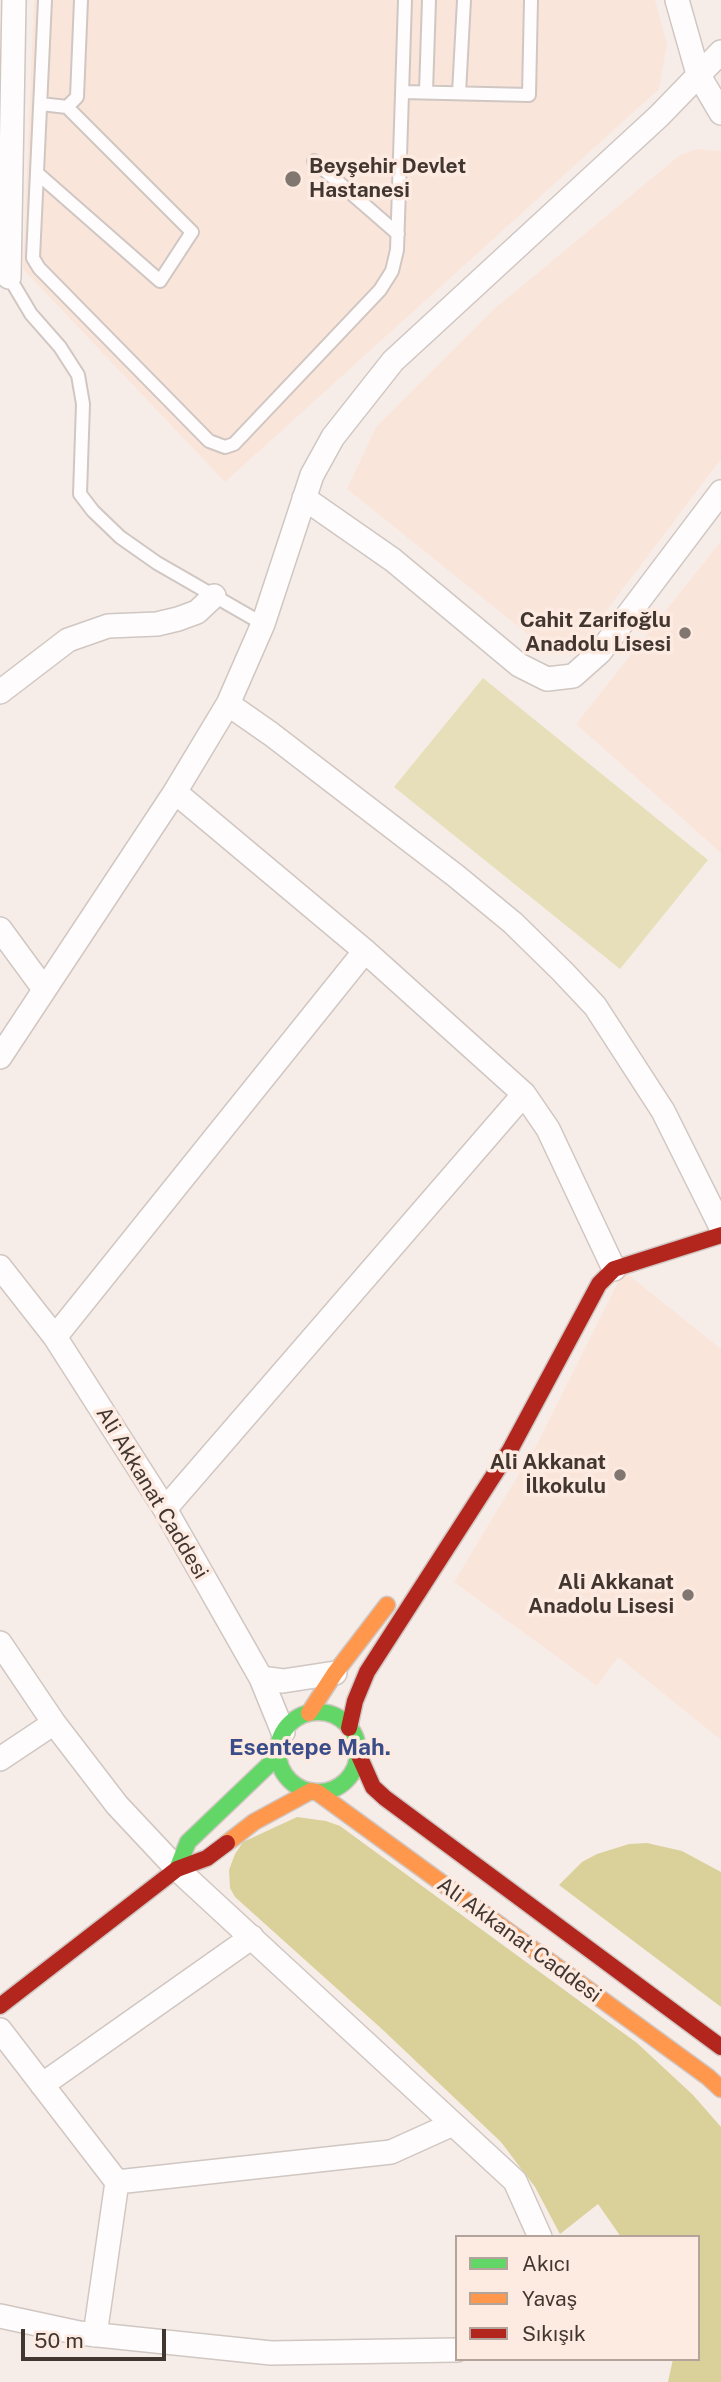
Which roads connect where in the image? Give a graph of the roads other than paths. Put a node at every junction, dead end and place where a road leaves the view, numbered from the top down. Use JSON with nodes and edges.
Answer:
{"nodes":[{"id":1,"x":14,"y":0,"type":"edge"},
{"id":2,"x":45,"y":0,"type":"edge"},
{"id":3,"x":81,"y":0,"type":"edge"},
{"id":4,"x":405,"y":0,"type":"edge"},
{"id":5,"x":429,"y":0,"type":"edge"},
{"id":6,"x":464,"y":0,"type":"edge"},
{"id":7,"x":531,"y":0,"type":"edge"},
{"id":8,"x":677,"y":0,"type":"edge"},
{"id":9,"x":721,"y":52,"type":"edge"},
{"id":10,"x":698,"y":74,"type":"junction"},
{"id":11,"x":402,"y":92,"type":"junction"},
{"id":12,"x":426,"y":92,"type":"junction"},
{"id":13,"x":459,"y":93,"type":"junction"},
{"id":14,"x":41,"y":104,"type":"junction"},
{"id":15,"x":67,"y":107,"type":"junction"},
{"id":16,"x":721,"y":113,"type":"edge"},
{"id":17,"x":314,"y":161,"type":"dead end"},
{"id":18,"x":37,"y":173,"type":"junction"},
{"id":19,"x":398,"y":234,"type":"junction"},
{"id":20,"x":9,"y":277,"type":"joint"},
{"id":21,"x":721,"y":492,"type":"edge"},
{"id":22,"x":304,"y":498,"type":"junction"},
{"id":23,"x":214,"y":596,"type":"junction"},
{"id":24,"x":263,"y":624,"type":"junction"},
{"id":25,"x":0,"y":692,"type":"edge"},
{"id":26,"x":228,"y":704,"type":"junction"},
{"id":27,"x":175,"y":792,"type":"junction"},
{"id":28,"x":0,"y":929,"type":"edge"},
{"id":29,"x":365,"y":951,"type":"junction"},
{"id":30,"x":44,"y":989,"type":"junction"},
{"id":31,"x":0,"y":1057,"type":"edge"},
{"id":32,"x":524,"y":1094,"type":"junction"},
{"id":33,"x":721,"y":1227,"type":"edge"},
{"id":34,"x":721,"y":1235,"type":"edge"},
{"id":35,"x":0,"y":1266,"type":"edge"},
{"id":36,"x":614,"y":1269,"type":"junction"},
{"id":37,"x":55,"y":1337,"type":"junction"},
{"id":38,"x":510,"y":1450,"type":"junction"},
{"id":39,"x":165,"y":1509,"type":"junction"},
{"id":40,"x":410,"y":1576,"type":"dead end"},
{"id":41,"x":393,"y":1597,"type":"dead end"},
{"id":42,"x":0,"y":1643,"type":"edge"},
{"id":43,"x":335,"y":1673,"type":"junction"},
{"id":44,"x":261,"y":1678,"type":"junction"},
{"id":45,"x":309,"y":1713,"type":"junction"},
{"id":46,"x":54,"y":1723,"type":"junction"},
{"id":47,"x":349,"y":1728,"type":"junction"},
{"id":48,"x":283,"y":1732,"type":"junction"},
{"id":49,"x":357,"y":1751,"type":"junction"},
{"id":50,"x":278,"y":1756,"type":"junction"},
{"id":51,"x":0,"y":1759,"type":"edge"},
{"id":52,"x":314,"y":1791,"type":"junction"},
{"id":53,"x":177,"y":1869,"type":"junction"},
{"id":54,"x":252,"y":1937,"type":"junction"},
{"id":55,"x":0,"y":2006,"type":"edge"},
{"id":56,"x":0,"y":2030,"type":"edge"},
{"id":57,"x":721,"y":2047,"type":"edge"},
{"id":58,"x":42,"y":2085,"type":"junction"},
{"id":59,"x":721,"y":2089,"type":"edge"},
{"id":60,"x":453,"y":2124,"type":"junction"},
{"id":61,"x":117,"y":2182,"type":"junction"},
{"id":62,"x":539,"y":2235,"type":"edge"},
{"id":63,"x":0,"y":2316,"type":"edge"},
{"id":64,"x":95,"y":2335,"type":"junction"},
{"id":65,"x":455,"y":2350,"type":"edge"}],
"edges":[{"from":1,"to":20,"type":"street"},
{"from":2,"to":14,"type":"lane"},
{"from":3,"to":15,"type":"lane"},
{"from":4,"to":11,"type":"lane"},
{"from":5,"to":12,"type":"lane"},
{"from":6,"to":13,"type":"lane"},
{"from":7,"to":13,"type":"lane"},
{"from":8,"to":10,"type":"street"},
{"from":9,"to":10,"type":"street"},
{"from":10,"to":16,"type":"street"},
{"from":10,"to":22,"type":"street"},
{"from":11,"to":12,"type":"lane"},
{"from":11,"to":19,"type":"lane"},
{"from":12,"to":13,"type":"lane"},
{"from":14,"to":15,"type":"lane"},
{"from":14,"to":18,"type":"lane"},
{"from":15,"to":18,"type":"lane"},
{"from":17,"to":19,"type":"lane"},
{"from":18,"to":19,"type":"lane"},
{"from":20,"to":23,"type":"lane"},
{"from":21,"to":22,"type":"street"},
{"from":22,"to":24,"type":"street"},
{"from":23,"to":24,"type":"lane"},
{"from":23,"to":25,"type":"street"},
{"from":24,"to":26,"type":"street"},
{"from":26,"to":27,"type":"street"},
{"from":26,"to":33,"type":"street"},
{"from":27,"to":29,"type":"street"},
{"from":27,"to":30,"type":"street"},
{"from":28,"to":30,"type":"street"},
{"from":29,"to":32,"type":"street"},
{"from":29,"to":37,"type":"street"},
{"from":30,"to":31,"type":"street"},
{"from":32,"to":36,"type":"street"},
{"from":32,"to":39,"type":"street"},
{"from":34,"to":36,"type":"main road"},
{"from":35,"to":37,"type":"street","name":"Ali Akkanat Caddesi"},
{"from":36,"to":38,"type":"main road"},
{"from":37,"to":39,"type":"street","name":"Ali Akkanat Caddesi"},
{"from":38,"to":40,"type":"main road"},
{"from":38,"to":47,"type":"main road"},
{"from":39,"to":44,"type":"street","name":"Ali Akkanat Caddesi"},
{"from":41,"to":43,"type":"main road"},
{"from":42,"to":46,"type":"street"},
{"from":43,"to":44,"type":"street"},
{"from":43,"to":45,"type":"main road"},
{"from":44,"to":48,"type":"street","name":"Ali Akkanat Caddesi"},
{"from":45,"to":47,"type":"main road"},
{"from":45,"to":48,"type":"main road"},
{"from":46,"to":51,"type":"street"},
{"from":46,"to":53,"type":"street"},
{"from":47,"to":49,"type":"main road"},
{"from":48,"to":50,"type":"main road"},
{"from":49,"to":52,"type":"main road"},
{"from":49,"to":57,"type":"main road","name":"Ali Akkanat Caddesi"},
{"from":50,"to":52,"type":"main road"},
{"from":50,"to":53,"type":"main road"},
{"from":52,"to":53,"type":"main road"},
{"from":52,"to":59,"type":"main road","name":"Ali Akkanat Caddesi"},
{"from":53,"to":54,"type":"street"},
{"from":53,"to":55,"type":"main road"},
{"from":54,"to":58,"type":"street"},
{"from":54,"to":60,"type":"street"},
{"from":56,"to":58,"type":"street"},
{"from":58,"to":61,"type":"street"},
{"from":60,"to":61,"type":"street"},
{"from":60,"to":62,"type":"street"},
{"from":61,"to":64,"type":"street"},
{"from":63,"to":64,"type":"street"},
{"from":64,"to":65,"type":"street"}]}
